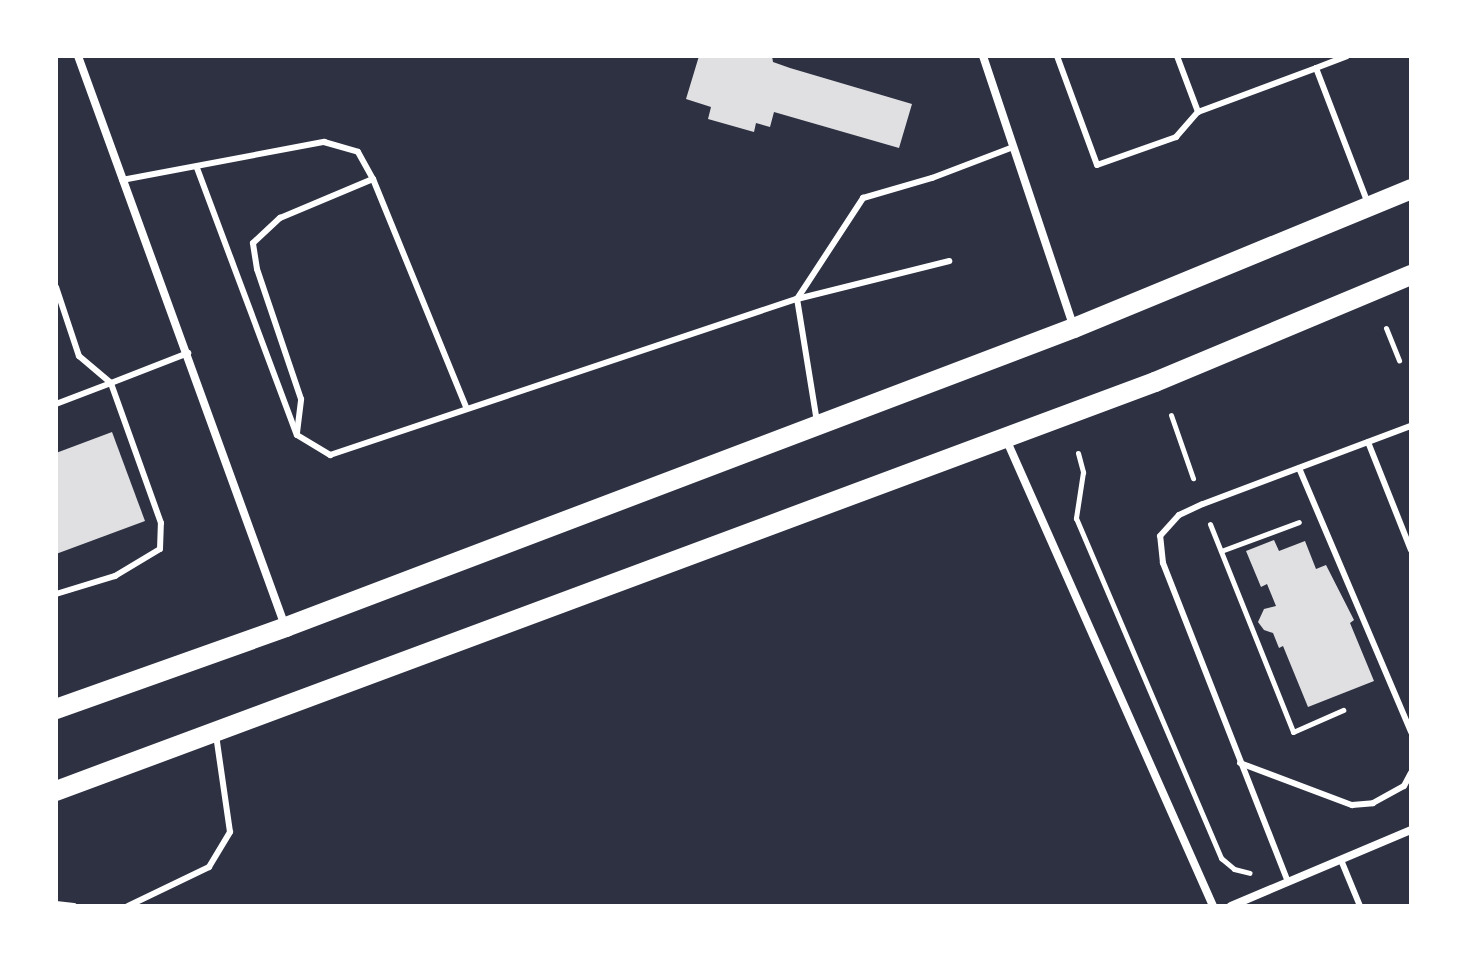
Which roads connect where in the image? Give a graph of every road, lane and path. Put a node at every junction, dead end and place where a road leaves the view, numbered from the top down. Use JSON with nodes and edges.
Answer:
{"nodes":[{"id":1,"x":78,"y":56,"type":"edge"},
{"id":2,"x":983,"y":56,"type":"edge"},
{"id":3,"x":1057,"y":56,"type":"edge"},
{"id":4,"x":1177,"y":56,"type":"edge"},
{"id":5,"x":1347,"y":56,"type":"edge"},
{"id":6,"x":1316,"y":68,"type":"junction"},
{"id":7,"x":1198,"y":112,"type":"junction"},
{"id":8,"x":1013,"y":147,"type":"junction"},
{"id":9,"x":197,"y":168,"type":"junction"},
{"id":10,"x":373,"y":179,"type":"junction"},
{"id":11,"x":122,"y":180,"type":"junction"},
{"id":12,"x":1411,"y":189,"type":"edge"},
{"id":13,"x":1370,"y":207,"type":"junction"},
{"id":14,"x":949,"y":261,"type":"dead end"},
{"id":15,"x":1411,"y":275,"type":"edge"},
{"id":16,"x":56,"y":287,"type":"edge"},
{"id":17,"x":797,"y":299,"type":"junction"},
{"id":18,"x":1074,"y":328,"type":"junction"},
{"id":19,"x":1386,"y":328,"type":"dead end"},
{"id":20,"x":188,"y":353,"type":"junction"},
{"id":21,"x":1399,"y":361,"type":"dead end"},
{"id":22,"x":111,"y":383,"type":"junction"},
{"id":23,"x":56,"y":404,"type":"edge"},
{"id":24,"x":467,"y":409,"type":"junction"},
{"id":25,"x":1171,"y":415,"type":"dead end"},
{"id":26,"x":817,"y":425,"type":"junction"},
{"id":27,"x":1411,"y":426,"type":"edge"},
{"id":28,"x":297,"y":435,"type":"junction"},
{"id":29,"x":1005,"y":438,"type":"junction"},
{"id":30,"x":1368,"y":442,"type":"junction"},
{"id":31,"x":1078,"y":453,"type":"dead end"},
{"id":32,"x":1299,"y":468,"type":"junction"},
{"id":33,"x":1193,"y":478,"type":"dead end"},
{"id":34,"x":1305,"y":520,"type":"dead end"},
{"id":35,"x":1209,"y":523,"type":"dead end"},
{"id":36,"x":1411,"y":550,"type":"edge"},
{"id":37,"x":1221,"y":551,"type":"junction"},
{"id":38,"x":56,"y":594,"type":"edge"},
{"id":39,"x":286,"y":627,"type":"junction"},
{"id":40,"x":56,"y":709,"type":"edge"},
{"id":41,"x":1343,"y":710,"type":"dead end"},
{"id":42,"x":216,"y":732,"type":"junction"},
{"id":43,"x":1411,"y":732,"type":"edge"},
{"id":44,"x":1240,"y":763,"type":"junction"},
{"id":45,"x":1411,"y":773,"type":"edge"},
{"id":46,"x":56,"y":791,"type":"edge"},
{"id":47,"x":1411,"y":830,"type":"edge"},
{"id":48,"x":1341,"y":860,"type":"junction"},
{"id":49,"x":1250,"y":873,"type":"dead end"},
{"id":50,"x":1288,"y":882,"type":"junction"},
{"id":51,"x":56,"y":904,"type":"edge"},
{"id":52,"x":74,"y":906,"type":"edge"},
{"id":53,"x":128,"y":906,"type":"edge"},
{"id":54,"x":1213,"y":906,"type":"edge"},
{"id":55,"x":1231,"y":906,"type":"edge"},
{"id":56,"x":1360,"y":906,"type":"edge"}],
"edges":[{"from":1,"to":11,"type":"street"},
{"from":2,"to":8,"type":"street"},
{"from":3,"to":7,"type":"lane"},
{"from":4,"to":7,"type":"lane"},
{"from":5,"to":6,"type":"lane"},
{"from":6,"to":7,"type":"lane"},
{"from":6,"to":13,"type":"lane"},
{"from":8,"to":17,"type":"lane"},
{"from":8,"to":18,"type":"street"},
{"from":9,"to":10,"type":"lane"},
{"from":9,"to":11,"type":"lane"},
{"from":9,"to":28,"type":"lane"},
{"from":10,"to":24,"type":"lane"},
{"from":10,"to":28,"type":"lane"},
{"from":11,"to":20,"type":"street"},
{"from":12,"to":13,"type":"main road"},
{"from":13,"to":18,"type":"main road"},
{"from":14,"to":17,"type":"lane"},
{"from":15,"to":29,"type":"main road"},
{"from":16,"to":22,"type":"lane"},
{"from":17,"to":24,"type":"lane"},
{"from":17,"to":26,"type":"lane"},
{"from":18,"to":26,"type":"main road"},
{"from":19,"to":21,"type":"path"},
{"from":20,"to":22,"type":"lane"},
{"from":20,"to":39,"type":"street"},
{"from":22,"to":23,"type":"lane"},
{"from":22,"to":38,"type":"lane"},
{"from":24,"to":28,"type":"lane"},
{"from":25,"to":33,"type":"path"},
{"from":26,"to":39,"type":"main road"},
{"from":27,"to":30,"type":"lane"},
{"from":29,"to":42,"type":"main road"},
{"from":29,"to":54,"type":"street"},
{"from":30,"to":32,"type":"lane"},
{"from":30,"to":36,"type":"lane"},
{"from":31,"to":49,"type":"path"},
{"from":32,"to":43,"type":"lane"},
{"from":32,"to":44,"type":"lane"},
{"from":34,"to":37,"type":"path"},
{"from":35,"to":37,"type":"path"},
{"from":37,"to":41,"type":"path"},
{"from":39,"to":40,"type":"main road"},
{"from":42,"to":46,"type":"main road"},
{"from":42,"to":53,"type":"lane"},
{"from":44,"to":45,"type":"lane"},
{"from":44,"to":50,"type":"lane"},
{"from":47,"to":48,"type":"street"},
{"from":48,"to":50,"type":"street"},
{"from":48,"to":56,"type":"lane"},
{"from":50,"to":55,"type":"street"},
{"from":51,"to":52,"type":"lane"}]}
